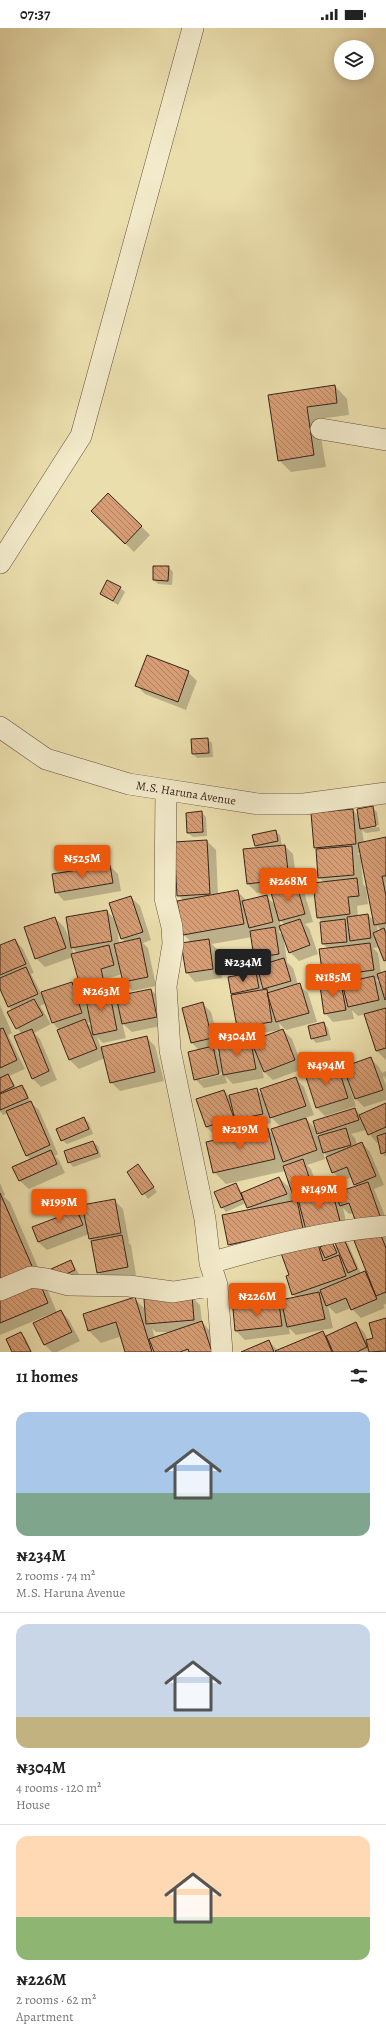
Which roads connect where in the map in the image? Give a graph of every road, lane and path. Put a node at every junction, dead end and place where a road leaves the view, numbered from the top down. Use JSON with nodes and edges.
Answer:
{"nodes":[{"id":1,"x":193,"y":28,"type":"edge"},
{"id":2,"x":321,"y":429,"type":"dead end"},
{"id":3,"x":386,"y":440,"type":"edge"},
{"id":4,"x":0,"y":563,"type":"edge"},
{"id":5,"x":0,"y":727,"type":"edge"},
{"id":6,"x":166,"y":790,"type":"junction"},
{"id":7,"x":386,"y":793,"type":"edge"},
{"id":8,"x":386,"y":1226,"type":"edge"},
{"id":9,"x":210,"y":1263,"type":"junction"},
{"id":10,"x":218,"y":1285,"type":"junction"},
{"id":11,"x":0,"y":1290,"type":"edge"},
{"id":12,"x":222,"y":1352,"type":"edge"}],
"edges":[{"from":1,"to":4,"type":"street"},
{"from":2,"to":3,"type":"street"},
{"from":5,"to":6,"type":"street","name":"M.S. Haruna Avenue"},
{"from":6,"to":7,"type":"street","name":"M.S. Haruna Avenue"},
{"from":6,"to":9,"type":"street"},
{"from":8,"to":9,"type":"street"},
{"from":9,"to":10,"type":"street"},
{"from":10,"to":11,"type":"street"},
{"from":10,"to":12,"type":"street"}]}
